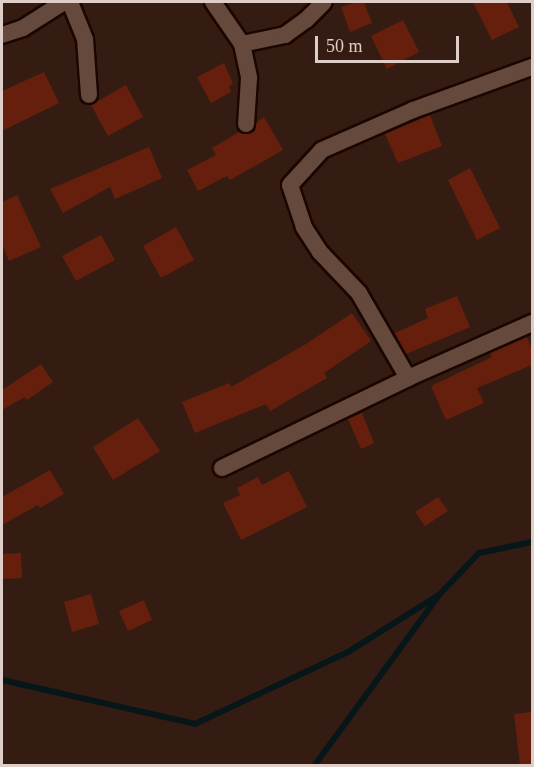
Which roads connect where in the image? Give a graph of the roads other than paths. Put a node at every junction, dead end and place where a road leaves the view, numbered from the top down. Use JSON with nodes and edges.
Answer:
{"nodes":[{"id":1,"x":64,"y":2,"type":"edge"},
{"id":2,"x":70,"y":2,"type":"edge"},
{"id":3,"x":213,"y":2,"type":"edge"},
{"id":4,"x":324,"y":2,"type":"edge"},
{"id":5,"x":2,"y":34,"type":"edge"},
{"id":6,"x":242,"y":44,"type":"junction"},
{"id":7,"x":532,"y":67,"type":"edge"},
{"id":8,"x":89,"y":95,"type":"dead end"},
{"id":9,"x":246,"y":124,"type":"dead end"},
{"id":10,"x":532,"y":323,"type":"edge"},
{"id":11,"x":408,"y":378,"type":"junction"},
{"id":12,"x":222,"y":468,"type":"dead end"}],
"edges":[{"from":1,"to":5,"type":"street"},
{"from":2,"to":8,"type":"street"},
{"from":3,"to":6,"type":"street"},
{"from":4,"to":6,"type":"street"},
{"from":6,"to":9,"type":"street"},
{"from":7,"to":11,"type":"street"},
{"from":10,"to":11,"type":"street"},
{"from":11,"to":12,"type":"street"}]}
